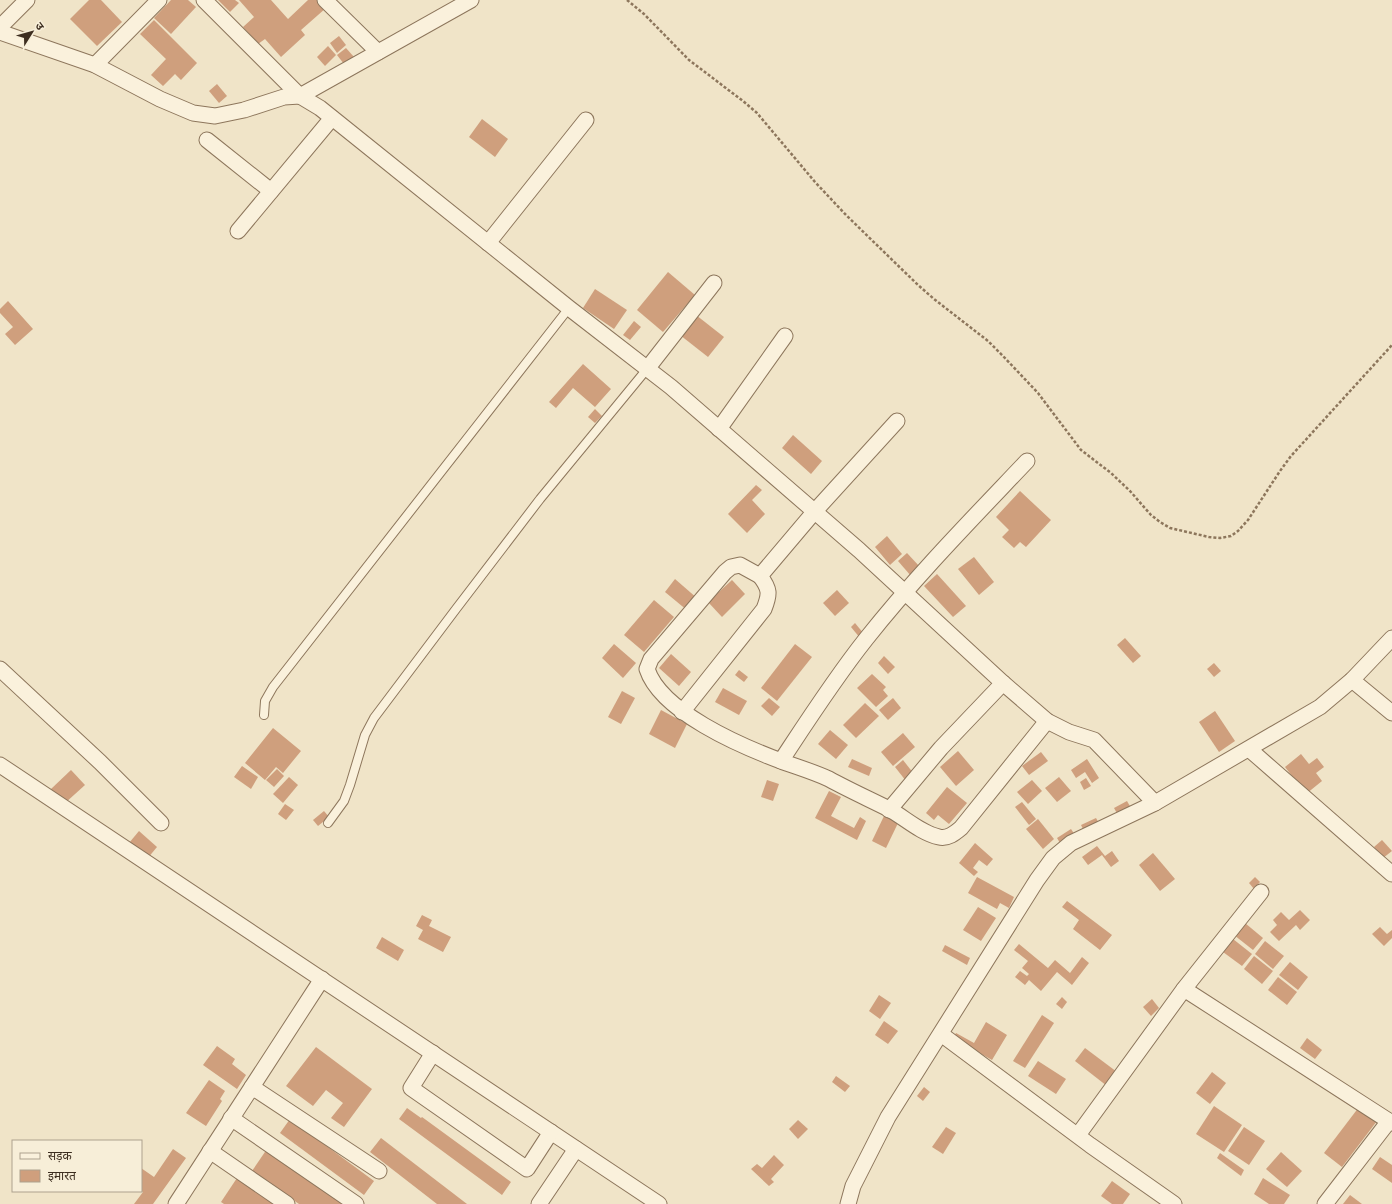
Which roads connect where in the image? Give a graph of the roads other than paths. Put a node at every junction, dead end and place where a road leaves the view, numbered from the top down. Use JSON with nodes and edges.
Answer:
{"nodes":[{"id":1,"x":27,"y":0,"type":"edge"},
{"id":2,"x":159,"y":0,"type":"edge"},
{"id":3,"x":204,"y":0,"type":"edge"},
{"id":4,"x":325,"y":0,"type":"edge"},
{"id":5,"x":471,"y":0,"type":"edge"},
{"id":6,"x":0,"y":27,"type":"edge"},
{"id":7,"x":0,"y":32,"type":"edge"},
{"id":8,"x":378,"y":52,"type":"junction"},
{"id":9,"x":95,"y":65,"type":"junction"},
{"id":10,"x":300,"y":96,"type":"junction"},
{"id":11,"x":332,"y":118,"type":"junction"},
{"id":12,"x":586,"y":120,"type":"dead end"},
{"id":13,"x":207,"y":140,"type":"dead end"},
{"id":14,"x":271,"y":191,"type":"junction"},
{"id":15,"x":238,"y":231,"type":"dead end"},
{"id":16,"x":488,"y":243,"type":"junction"},
{"id":17,"x":714,"y":283,"type":"dead end"},
{"id":18,"x":569,"y":308,"type":"junction"},
{"id":19,"x":785,"y":336,"type":"dead end"},
{"id":20,"x":647,"y":369,"type":"junction"},
{"id":21,"x":897,"y":421,"type":"dead end"},
{"id":22,"x":719,"y":429,"type":"junction"},
{"id":23,"x":1027,"y":461,"type":"dead end"},
{"id":24,"x":815,"y":510,"type":"junction"},
{"id":25,"x":760,"y":576,"type":"junction"},
{"id":26,"x":904,"y":593,"type":"junction"},
{"id":27,"x":1392,"y":638,"type":"edge"},
{"id":28,"x":0,"y":669,"type":"edge"},
{"id":29,"x":1352,"y":680,"type":"junction"},
{"id":30,"x":1003,"y":683,"type":"junction"},
{"id":31,"x":682,"y":712,"type":"junction"},
{"id":32,"x":1392,"y":713,"type":"edge"},
{"id":33,"x":264,"y":715,"type":"dead end"},
{"id":34,"x":1047,"y":721,"type":"junction"},
{"id":35,"x":1249,"y":748,"type":"junction"},
{"id":36,"x":781,"y":761,"type":"junction"},
{"id":37,"x":0,"y":765,"type":"edge"},
{"id":38,"x":1155,"y":803,"type":"junction"},
{"id":39,"x":889,"y":810,"type":"junction"},
{"id":40,"x":160,"y":823,"type":"dead end"},
{"id":41,"x":328,"y":823,"type":"dead end"},
{"id":42,"x":1392,"y":874,"type":"edge"},
{"id":43,"x":1261,"y":892,"type":"dead end"},
{"id":44,"x":322,"y":979,"type":"junction"},
{"id":45,"x":1184,"y":989,"type":"junction"},
{"id":46,"x":941,"y":1034,"type":"junction"},
{"id":47,"x":433,"y":1053,"type":"junction"},
{"id":48,"x":252,"y":1087,"type":"junction"},
{"id":49,"x":231,"y":1118,"type":"junction"},
{"id":50,"x":1391,"y":1122,"type":"edge"},
{"id":51,"x":551,"y":1132,"type":"junction"},
{"id":52,"x":1078,"y":1135,"type":"junction"},
{"id":53,"x":576,"y":1149,"type":"junction"},
{"id":54,"x":210,"y":1152,"type":"junction"},
{"id":55,"x":379,"y":1171,"type":"dead end"},
{"id":56,"x":176,"y":1204,"type":"edge"},
{"id":57,"x":287,"y":1204,"type":"edge"},
{"id":58,"x":356,"y":1204,"type":"edge"},
{"id":59,"x":539,"y":1204,"type":"edge"},
{"id":60,"x":659,"y":1204,"type":"edge"},
{"id":61,"x":848,"y":1204,"type":"edge"},
{"id":62,"x":1174,"y":1204,"type":"edge"},
{"id":63,"x":1325,"y":1204,"type":"edge"}],
"edges":[{"from":1,"to":6,"type":"street"},
{"from":2,"to":9,"type":"street"},
{"from":3,"to":10,"type":"street"},
{"from":4,"to":8,"type":"street"},
{"from":5,"to":8,"type":"street"},
{"from":7,"to":9,"type":"street"},
{"from":8,"to":10,"type":"street"},
{"from":9,"to":10,"type":"street"},
{"from":10,"to":11,"type":"street"},
{"from":11,"to":14,"type":"street"},
{"from":11,"to":16,"type":"street"},
{"from":12,"to":16,"type":"street"},
{"from":13,"to":14,"type":"street"},
{"from":14,"to":15,"type":"street"},
{"from":16,"to":18,"type":"street"},
{"from":17,"to":20,"type":"street"},
{"from":18,"to":20,"type":"street"},
{"from":18,"to":33,"type":"lane"},
{"from":19,"to":22,"type":"street"},
{"from":20,"to":22,"type":"street"},
{"from":20,"to":41,"type":"lane"},
{"from":21,"to":24,"type":"street"},
{"from":22,"to":24,"type":"street"},
{"from":23,"to":26,"type":"street"},
{"from":24,"to":25,"type":"street"},
{"from":24,"to":26,"type":"street"},
{"from":25,"to":31,"type":"street"},
{"from":25,"to":31,"type":"street"},
{"from":26,"to":30,"type":"street"},
{"from":26,"to":36,"type":"street"},
{"from":27,"to":29,"type":"street"},
{"from":28,"to":40,"type":"street"},
{"from":29,"to":32,"type":"street"},
{"from":29,"to":35,"type":"street"},
{"from":30,"to":34,"type":"street"},
{"from":30,"to":39,"type":"street"},
{"from":31,"to":36,"type":"street"},
{"from":34,"to":38,"type":"street"},
{"from":34,"to":39,"type":"street"},
{"from":35,"to":38,"type":"street"},
{"from":35,"to":42,"type":"street"},
{"from":36,"to":39,"type":"street"},
{"from":37,"to":44,"type":"street"},
{"from":38,"to":46,"type":"street"},
{"from":43,"to":45,"type":"street"},
{"from":44,"to":47,"type":"street"},
{"from":44,"to":48,"type":"street"},
{"from":45,"to":50,"type":"street"},
{"from":45,"to":52,"type":"street"},
{"from":46,"to":52,"type":"street"},
{"from":46,"to":61,"type":"street"},
{"from":47,"to":51,"type":"street"},
{"from":47,"to":51,"type":"street"},
{"from":48,"to":49,"type":"street"},
{"from":48,"to":55,"type":"street"},
{"from":49,"to":54,"type":"street"},
{"from":49,"to":58,"type":"street"},
{"from":50,"to":63,"type":"street"},
{"from":51,"to":53,"type":"street"},
{"from":52,"to":62,"type":"street"},
{"from":53,"to":59,"type":"street"},
{"from":53,"to":60,"type":"street"},
{"from":54,"to":56,"type":"street"},
{"from":54,"to":57,"type":"street"}]}
